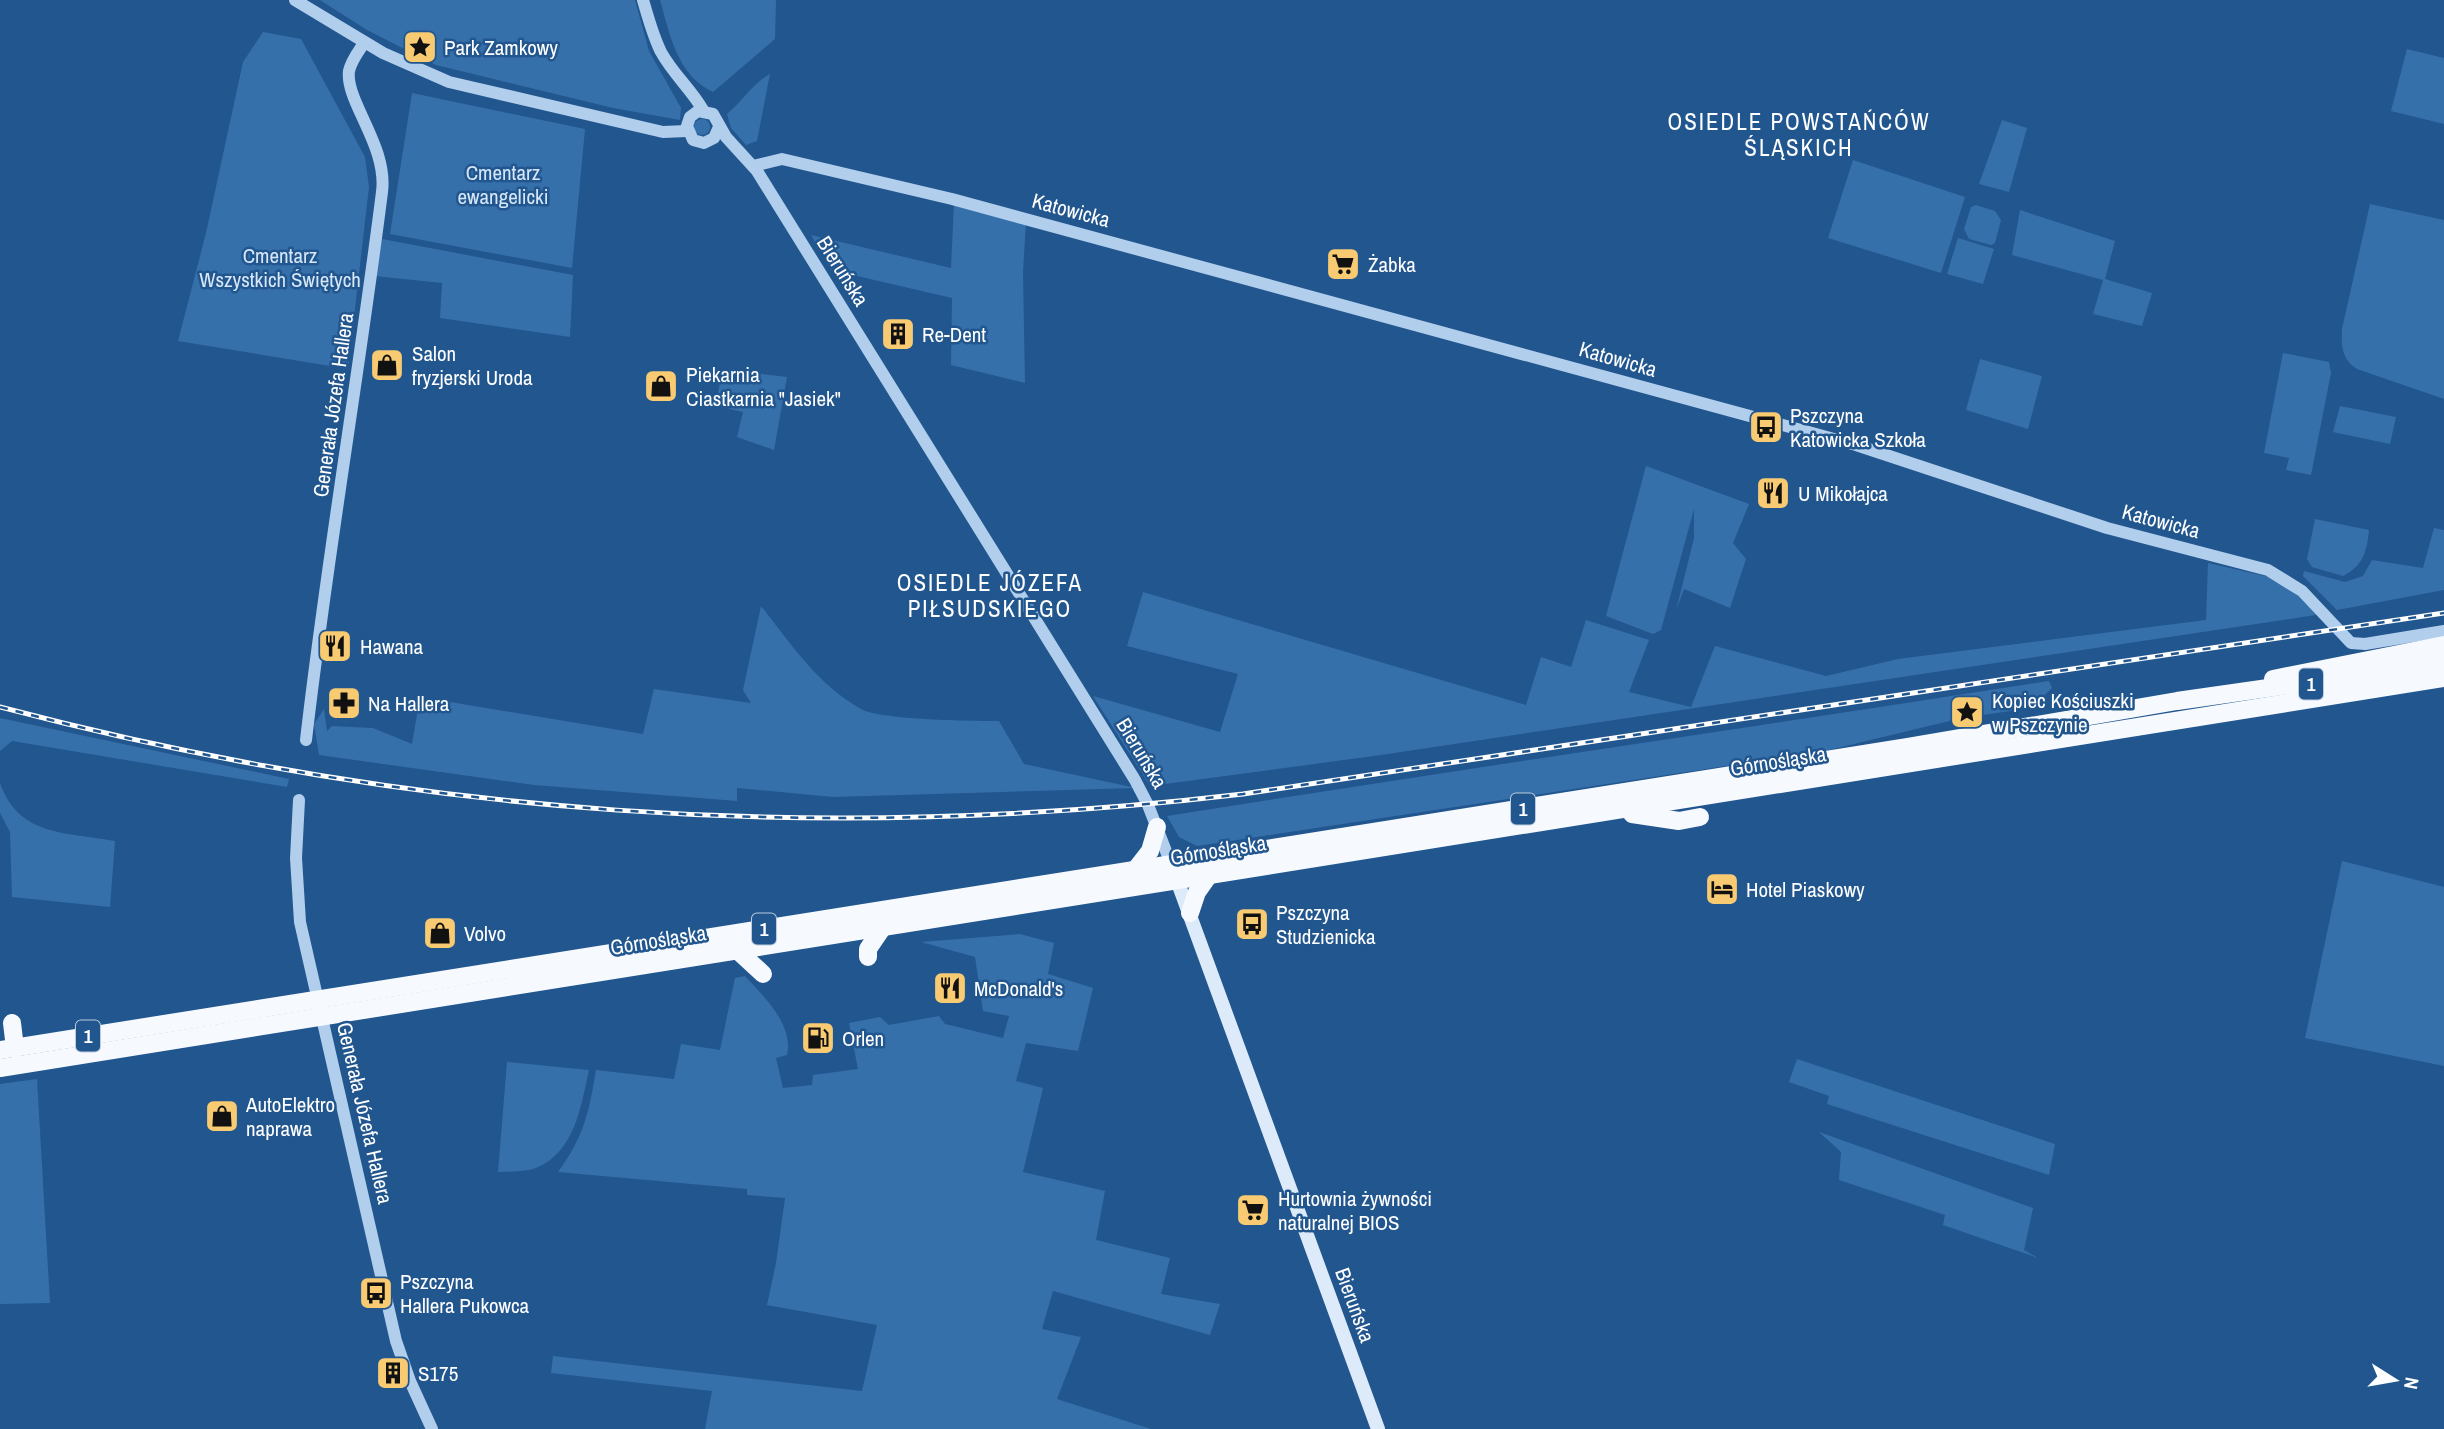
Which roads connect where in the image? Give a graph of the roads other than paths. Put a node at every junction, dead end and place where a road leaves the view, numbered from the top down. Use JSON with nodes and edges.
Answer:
{"nodes":[{"id":1,"x":295,"y":0,"type":"edge"},
{"id":2,"x":643,"y":0,"type":"edge"},
{"id":3,"x":364,"y":43,"type":"junction"},
{"id":4,"x":698,"y":112,"type":"junction"},
{"id":5,"x":719,"y":127,"type":"junction"},
{"id":6,"x":687,"y":131,"type":"junction"},
{"id":7,"x":709,"y":142,"type":"junction"},
{"id":8,"x":750,"y":163,"type":"junction"},
{"id":9,"x":2444,"y":631,"type":"edge"},
{"id":10,"x":2444,"y":645,"type":"edge"},
{"id":11,"x":2444,"y":663,"type":"edge"},
{"id":12,"x":2444,"y":678,"type":"edge"},
{"id":13,"x":2178,"y":701,"type":"junction"},
{"id":14,"x":306,"y":740,"type":"dead end"},
{"id":15,"x":299,"y":800,"type":"dead end"},
{"id":16,"x":1601,"y":813,"type":"junction"},
{"id":17,"x":1700,"y":817,"type":"dead end"},
{"id":18,"x":1157,"y":827,"type":"junction"},
{"id":19,"x":1136,"y":869,"type":"junction"},
{"id":20,"x":1174,"y":872,"type":"junction"},
{"id":21,"x":1209,"y":875,"type":"junction"},
{"id":22,"x":1190,"y":913,"type":"junction"},
{"id":23,"x":883,"y":927,"type":"junction"},
{"id":24,"x":737,"y":950,"type":"junction"},
{"id":25,"x":867,"y":957,"type":"dead end"},
{"id":26,"x":763,"y":974,"type":"dead end"},
{"id":27,"x":321,"y":1008,"type":"junction"},
{"id":28,"x":12,"y":1023,"type":"dead end"},
{"id":29,"x":8,"y":1049,"type":"edge"},
{"id":30,"x":0,"y":1068,"type":"edge"},
{"id":31,"x":432,"y":1429,"type":"edge"},
{"id":32,"x":1378,"y":1429,"type":"edge"}],
"edges":[{"from":1,"to":3,"type":"street"},
{"from":2,"to":4,"type":"street"},
{"from":3,"to":6,"type":"street"},
{"from":3,"to":14,"type":"street","name":"Generała Józefa Hallera"},
{"from":4,"to":5,"type":"street"},
{"from":4,"to":6,"type":"street"},
{"from":5,"to":7,"type":"street"},
{"from":5,"to":8,"type":"street","name":"Bieruńska"},
{"from":6,"to":7,"type":"street"},
{"from":7,"to":8,"type":"street"},
{"from":8,"to":9,"type":"street","name":"Katowicka"},
{"from":8,"to":18,"type":"street","name":"Bieruńska"},
{"from":10,"to":13,"type":"main road"},
{"from":11,"to":13,"type":"main road","name":"Górnośląska","number":"1"},
{"from":12,"to":16,"type":"main road","name":"Górnośląska","number":"1"},
{"from":13,"to":20,"type":"main road","name":"Górnośląska","number":"1"},
{"from":15,"to":27,"type":"street","name":"Generała Józefa Hallera"},
{"from":16,"to":17,"type":"main road"},
{"from":16,"to":21,"type":"main road","name":"Górnośląska","number":"1"},
{"from":18,"to":19,"type":"main road"},
{"from":18,"to":20,"type":"street","name":"Bieruńska"},
{"from":19,"to":20,"type":"main road","name":"Górnośląska","number":"1"},
{"from":19,"to":27,"type":"main road","name":"Górnośląska","number":"1"},
{"from":20,"to":21,"type":"main road","name":"Górnośląska","number":"1"},
{"from":20,"to":22,"type":"main road","name":"Bieruńska"},
{"from":20,"to":23,"type":"main road","name":"Górnośląska","number":"1"},
{"from":21,"to":22,"type":"main road"},
{"from":22,"to":32,"type":"main road","name":"Bieruńska"},
{"from":23,"to":24,"type":"main road","name":"Górnośląska","number":"1"},
{"from":23,"to":25,"type":"main road"},
{"from":24,"to":26,"type":"main road"},
{"from":24,"to":27,"type":"main road","name":"Górnośląska","number":"1"},
{"from":27,"to":29,"type":"main road","name":"Górnośląska","number":"1"},
{"from":27,"to":30,"type":"main road","name":"Górnośląska","number":"1"},
{"from":27,"to":31,"type":"street","name":"Generała Józefa Hallera"},
{"from":28,"to":29,"type":"main road"}]}
